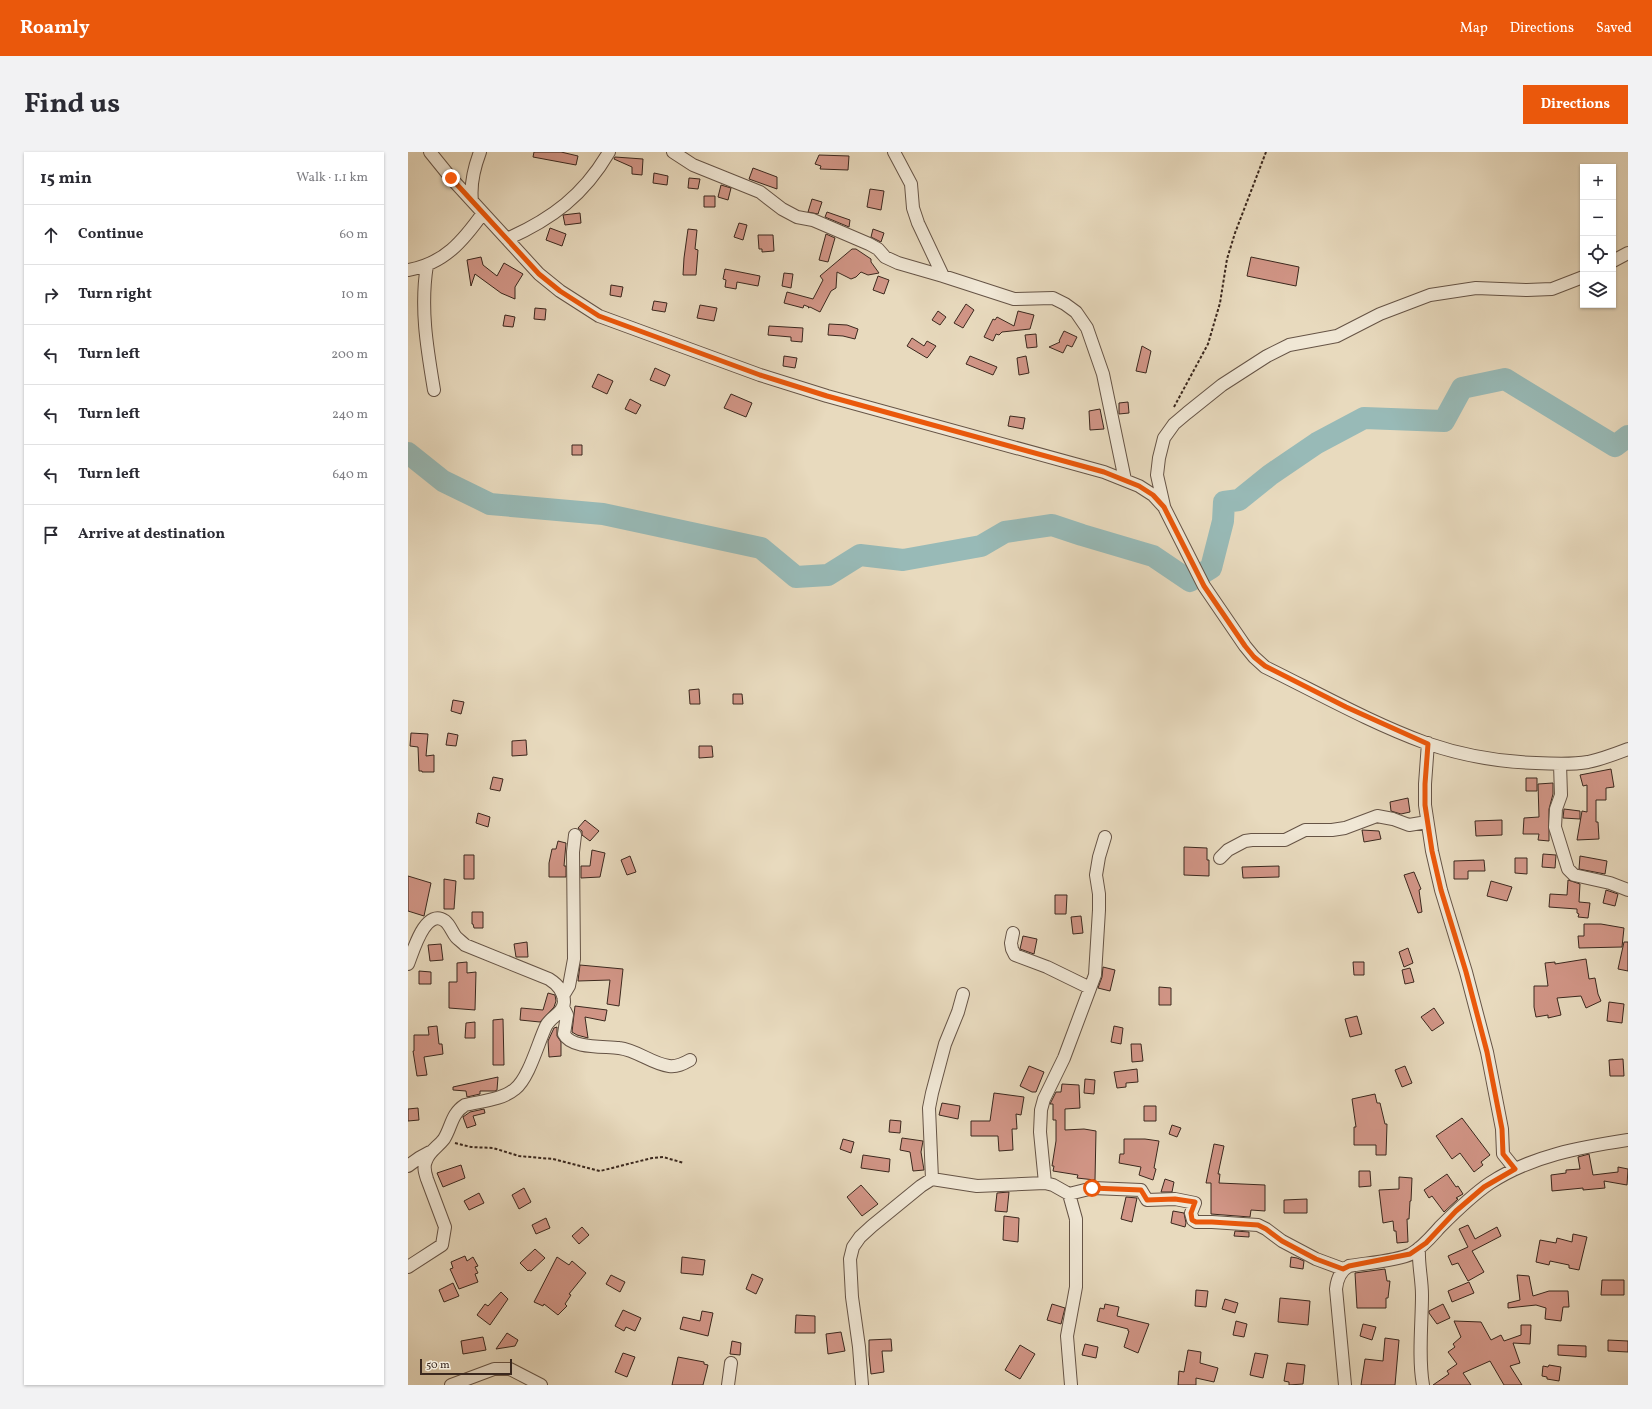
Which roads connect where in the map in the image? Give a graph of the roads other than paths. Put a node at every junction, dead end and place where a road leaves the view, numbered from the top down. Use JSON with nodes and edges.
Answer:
{"nodes":[{"id":1,"x":430,"y":152,"type":"edge"},
{"id":2,"x":480,"y":152,"type":"edge"},
{"id":3,"x":609,"y":152,"type":"edge"},
{"id":4,"x":673,"y":152,"type":"edge"},
{"id":5,"x":894,"y":152,"type":"edge"},
{"id":6,"x":472,"y":201,"type":"junction"},
{"id":7,"x":483,"y":213,"type":"junction"},
{"id":8,"x":507,"y":239,"type":"junction"},
{"id":9,"x":1628,"y":253,"type":"edge"},
{"id":10,"x":1616,"y":259,"type":"edge"},
{"id":11,"x":427,"y":265,"type":"junction"},
{"id":12,"x":408,"y":270,"type":"edge"},
{"id":13,"x":943,"y":276,"type":"junction"},
{"id":14,"x":1580,"y":279,"type":"edge"},
{"id":15,"x":434,"y":390,"type":"dead end"},
{"id":16,"x":1125,"y":480,"type":"junction"},
{"id":17,"x":1164,"y":507,"type":"junction"},
{"id":18,"x":1428,"y":744,"type":"junction"},
{"id":19,"x":1628,"y":749,"type":"edge"},
{"id":20,"x":1560,"y":764,"type":"junction"},
{"id":21,"x":1427,"y":822,"type":"junction"},
{"id":22,"x":575,"y":835,"type":"dead end"},
{"id":23,"x":1105,"y":837,"type":"dead end"},
{"id":24,"x":1220,"y":858,"type":"dead end"},
{"id":25,"x":1628,"y":890,"type":"edge"},
{"id":26,"x":1013,"y":933,"type":"dead end"},
{"id":27,"x":408,"y":964,"type":"edge"},
{"id":28,"x":1090,"y":988,"type":"junction"},
{"id":29,"x":963,"y":994,"type":"dead end"},
{"id":30,"x":563,"y":1001,"type":"junction"},
{"id":31,"x":690,"y":1060,"type":"dead end"},
{"id":32,"x":1628,"y":1140,"type":"edge"},
{"id":33,"x":431,"y":1152,"type":"junction"},
{"id":34,"x":408,"y":1166,"type":"edge"},
{"id":35,"x":1515,"y":1169,"type":"junction"},
{"id":36,"x":932,"y":1179,"type":"junction"},
{"id":37,"x":1045,"y":1183,"type":"junction"},
{"id":38,"x":1070,"y":1194,"type":"junction"},
{"id":39,"x":1419,"y":1248,"type":"junction"},
{"id":40,"x":408,"y":1267,"type":"edge"},
{"id":41,"x":1343,"y":1269,"type":"junction"},
{"id":42,"x":731,"y":1363,"type":"dead end"},
{"id":43,"x":451,"y":1385,"type":"edge"},
{"id":44,"x":541,"y":1385,"type":"edge"},
{"id":45,"x":728,"y":1385,"type":"edge"},
{"id":46,"x":862,"y":1385,"type":"edge"},
{"id":47,"x":1071,"y":1385,"type":"edge"},
{"id":48,"x":1345,"y":1385,"type":"edge"},
{"id":49,"x":1423,"y":1385,"type":"edge"}],
"edges":[{"from":1,"to":6,"type":"street"},
{"from":2,"to":6,"type":"street"},
{"from":3,"to":8,"type":"street"},
{"from":4,"to":13,"type":"street"},
{"from":5,"to":13,"type":"street"},
{"from":6,"to":7,"type":"street"},
{"from":7,"to":8,"type":"street"},
{"from":7,"to":11,"type":"street"},
{"from":8,"to":16,"type":"street"},
{"from":9,"to":10,"type":"street"},
{"from":11,"to":12,"type":"street"},
{"from":11,"to":15,"type":"street"},
{"from":13,"to":16,"type":"street"},
{"from":14,"to":17,"type":"street"},
{"from":16,"to":17,"type":"street"},
{"from":17,"to":18,"type":"street"},
{"from":18,"to":20,"type":"street"},
{"from":18,"to":21,"type":"street"},
{"from":19,"to":20,"type":"street"},
{"from":20,"to":25,"type":"street"},
{"from":21,"to":24,"type":"street"},
{"from":21,"to":35,"type":"street"},
{"from":22,"to":30,"type":"street"},
{"from":23,"to":28,"type":"street"},
{"from":26,"to":28,"type":"street"},
{"from":27,"to":30,"type":"street"},
{"from":28,"to":37,"type":"street"},
{"from":29,"to":36,"type":"street"},
{"from":30,"to":31,"type":"street"},
{"from":30,"to":33,"type":"street"},
{"from":32,"to":35,"type":"street"},
{"from":33,"to":34,"type":"street"},
{"from":33,"to":40,"type":"street"},
{"from":35,"to":39,"type":"street"},
{"from":36,"to":37,"type":"street"},
{"from":36,"to":46,"type":"street"},
{"from":37,"to":38,"type":"street"},
{"from":38,"to":41,"type":"street"},
{"from":38,"to":47,"type":"street"},
{"from":39,"to":41,"type":"street"},
{"from":39,"to":49,"type":"street"},
{"from":41,"to":48,"type":"street"},
{"from":42,"to":45,"type":"street"},
{"from":43,"to":44,"type":"street"}]}
